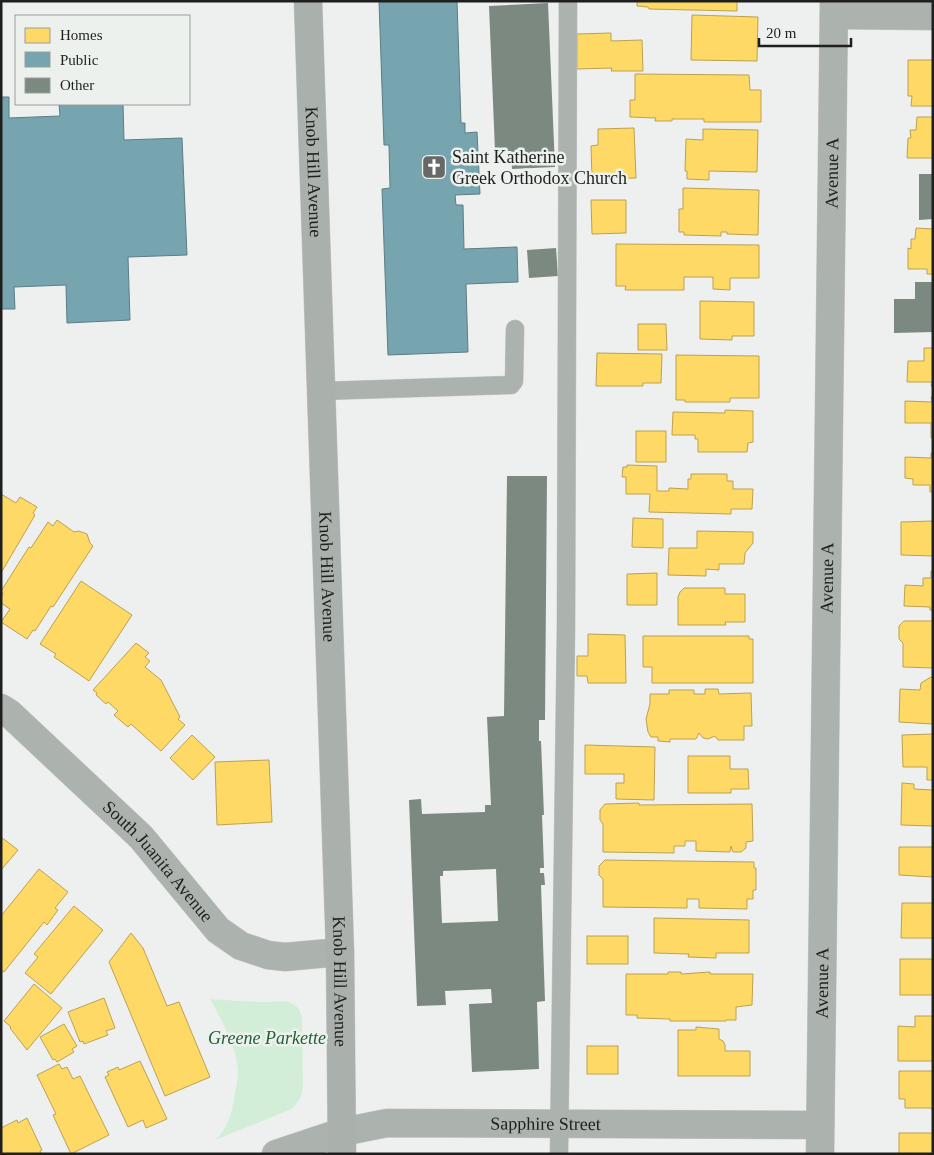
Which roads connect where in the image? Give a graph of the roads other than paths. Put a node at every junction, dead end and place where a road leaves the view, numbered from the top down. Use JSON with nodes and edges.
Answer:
{"nodes":[{"id":1,"x":308,"y":1,"type":"edge"},
{"id":2,"x":568,"y":1,"type":"edge"},
{"id":3,"x":834,"y":8,"type":"edge"},
{"id":4,"x":933,"y":16,"type":"edge"},
{"id":5,"x":515,"y":329,"type":"dead end"},
{"id":6,"x":321,"y":391,"type":"junction"},
{"id":7,"x":1,"y":708,"type":"edge"},
{"id":8,"x":340,"y":952,"type":"junction"},
{"id":9,"x":559,"y":1124,"type":"junction"},
{"id":10,"x":820,"y":1125,"type":"junction"},
{"id":11,"x":342,"y":1143,"type":"edge"},
{"id":12,"x":276,"y":1154,"type":"edge"},
{"id":13,"x":559,"y":1154,"type":"edge"},
{"id":14,"x":820,"y":1154,"type":"edge"}],
"edges":[{"from":1,"to":6,"type":"street","name":"Knob Hill Avenue"},
{"from":2,"to":9,"type":"lane"},
{"from":3,"to":4,"type":"street"},
{"from":3,"to":10,"type":"street","name":"Avenue A"},
{"from":5,"to":6,"type":"lane"},
{"from":6,"to":8,"type":"street","name":"Knob Hill Avenue"},
{"from":7,"to":8,"type":"street","name":"South Juanita Avenue"},
{"from":8,"to":11,"type":"street","name":"Knob Hill Avenue"},
{"from":9,"to":10,"type":"street","name":"Sapphire Street"},
{"from":9,"to":11,"type":"street","name":"Sapphire Street"},
{"from":9,"to":13,"type":"lane"},
{"from":10,"to":14,"type":"street","name":"Avenue A"},
{"from":11,"to":12,"type":"street","name":"Sapphire Street"}]}
